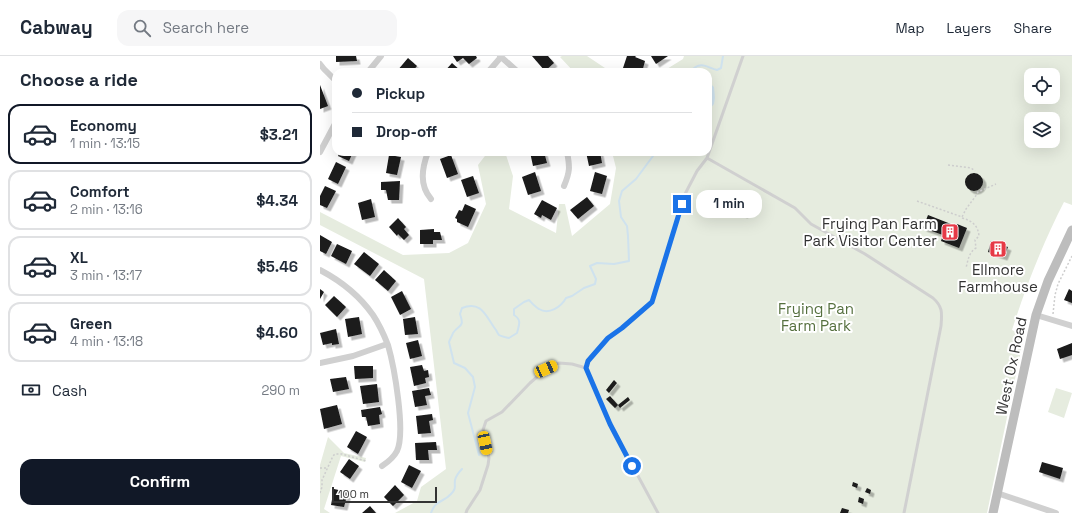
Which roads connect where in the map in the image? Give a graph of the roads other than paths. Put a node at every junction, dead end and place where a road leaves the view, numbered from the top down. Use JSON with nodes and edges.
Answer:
{"nodes":[{"id":1,"x":381,"y":56,"type":"edge"},
{"id":2,"x":501,"y":56,"type":"edge"},
{"id":3,"x":743,"y":56,"type":"edge"},
{"id":4,"x":320,"y":64,"type":"edge"},
{"id":5,"x":371,"y":68,"type":"edge"},
{"id":6,"x":491,"y":68,"type":"edge"},
{"id":7,"x":514,"y":68,"type":"edge"},
{"id":8,"x":332,"y":77,"type":"edge"},
{"id":9,"x":332,"y":130,"type":"edge"},
{"id":10,"x":712,"y":144,"type":"edge"},
{"id":11,"x":320,"y":152,"type":"edge"},
{"id":12,"x":427,"y":156,"type":"edge"},
{"id":13,"x":568,"y":156,"type":"edge"},
{"id":14,"x":707,"y":158,"type":"joint"},
{"id":15,"x":564,"y":186,"type":"dead end"},
{"id":16,"x":431,"y":199,"type":"dead end"},
{"id":17,"x":1072,"y":230,"type":"edge"},
{"id":18,"x":320,"y":270,"type":"edge"},
{"id":19,"x":1036,"y":315,"type":"junction"},
{"id":20,"x":1072,"y":326,"type":"edge"},
{"id":21,"x":387,"y":344,"type":"junction"},
{"id":22,"x":320,"y":363,"type":"edge"},
{"id":23,"x":586,"y":368,"type":"junction"},
{"id":24,"x":382,"y":466,"type":"dead end"},
{"id":25,"x":997,"y":493,"type":"junction"},
{"id":26,"x":466,"y":513,"type":"edge"},
{"id":27,"x":658,"y":513,"type":"edge"},
{"id":28,"x":904,"y":513,"type":"edge"},
{"id":29,"x":993,"y":513,"type":"edge"},
{"id":30,"x":1056,"y":513,"type":"edge"}],
"edges":[{"from":1,"to":5,"type":"street"},
{"from":2,"to":6,"type":"street"},
{"from":2,"to":7,"type":"street"},
{"from":3,"to":10,"type":"lane"},
{"from":4,"to":8,"type":"street"},
{"from":9,"to":11,"type":"street"},
{"from":12,"to":16,"type":"street"},
{"from":13,"to":15,"type":"street"},
{"from":14,"to":23,"type":"lane"},
{"from":14,"to":28,"type":"lane"},
{"from":17,"to":19,"type":"main road","name":"West Ox Road"},
{"from":18,"to":21,"type":"street"},
{"from":19,"to":20,"type":"street"},
{"from":19,"to":25,"type":"main road","name":"West Ox Road"},
{"from":21,"to":22,"type":"street"},
{"from":21,"to":24,"type":"street"},
{"from":23,"to":26,"type":"lane"},
{"from":23,"to":27,"type":"lane"},
{"from":25,"to":29,"type":"main road","name":"West Ox Road"},
{"from":25,"to":30,"type":"street"}]}
